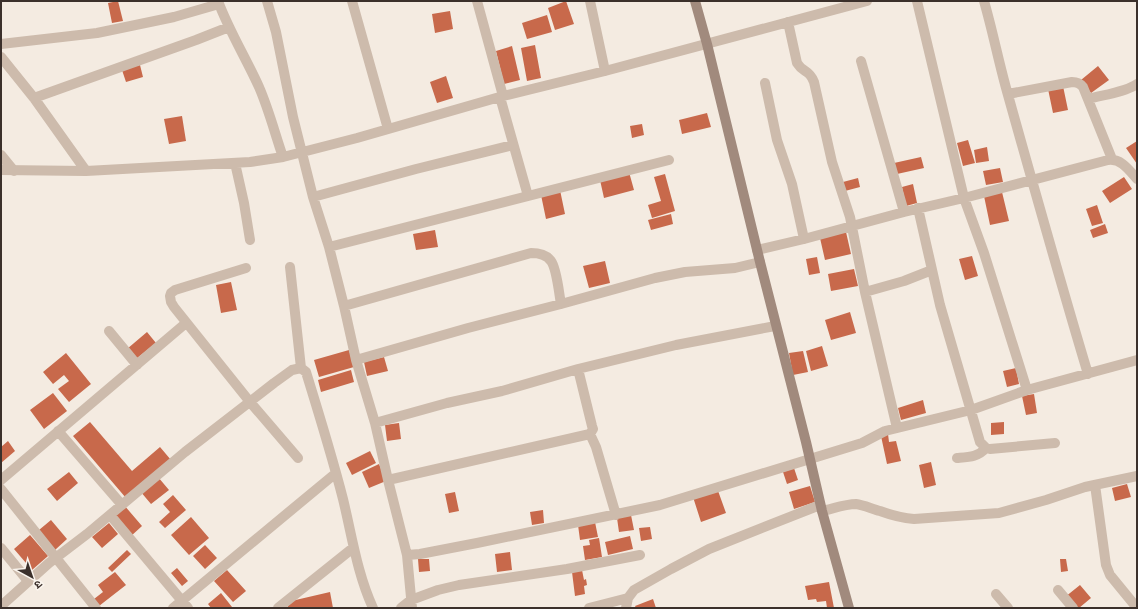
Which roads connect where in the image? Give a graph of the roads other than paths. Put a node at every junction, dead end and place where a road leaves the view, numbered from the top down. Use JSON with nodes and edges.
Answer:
{"nodes":[{"id":1,"x":267,"y":1,"type":"edge"},
{"id":2,"x":352,"y":1,"type":"edge"},
{"id":3,"x":477,"y":1,"type":"edge"},
{"id":4,"x":590,"y":1,"type":"edge"},
{"id":5,"x":695,"y":1,"type":"edge"},
{"id":6,"x":867,"y":1,"type":"edge"},
{"id":7,"x":916,"y":1,"type":"edge"},
{"id":8,"x":984,"y":1,"type":"edge"},
{"id":9,"x":219,"y":2,"type":"edge"},
{"id":10,"x":788,"y":22,"type":"junction"},
{"id":11,"x":229,"y":27,"type":"junction"},
{"id":12,"x":1,"y":44,"type":"edge"},
{"id":13,"x":708,"y":44,"type":"junction"},
{"id":14,"x":1,"y":58,"type":"edge"},
{"id":15,"x":861,"y":60,"type":"dead end"},
{"id":16,"x":604,"y":71,"type":"junction"},
{"id":17,"x":765,"y":83,"type":"dead end"},
{"id":18,"x":1137,"y":84,"type":"edge"},
{"id":19,"x":1008,"y":94,"type":"junction"},
{"id":20,"x":501,"y":96,"type":"junction"},
{"id":21,"x":34,"y":98,"type":"junction"},
{"id":22,"x":1088,"y":99,"type":"junction"},
{"id":23,"x":388,"y":129,"type":"junction"},
{"id":24,"x":513,"y":146,"type":"junction"},
{"id":25,"x":302,"y":152,"type":"junction"},
{"id":26,"x":1,"y":155,"type":"edge"},
{"id":27,"x":283,"y":157,"type":"junction"},
{"id":28,"x":1112,"y":159,"type":"junction"},
{"id":29,"x":669,"y":160,"type":"dead end"},
{"id":30,"x":235,"y":163,"type":"junction"},
{"id":31,"x":1,"y":170,"type":"edge"},
{"id":32,"x":14,"y":171,"type":"junction"},
{"id":33,"x":86,"y":171,"type":"junction"},
{"id":34,"x":1137,"y":179,"type":"edge"},
{"id":35,"x":1032,"y":180,"type":"junction"},
{"id":36,"x":528,"y":196,"type":"junction"},
{"id":37,"x":313,"y":197,"type":"junction"},
{"id":38,"x":964,"y":198,"type":"junction"},
{"id":39,"x":918,"y":208,"type":"junction"},
{"id":40,"x":904,"y":212,"type":"junction"},
{"id":41,"x":852,"y":226,"type":"junction"},
{"id":42,"x":804,"y":239,"type":"junction"},
{"id":43,"x":250,"y":240,"type":"dead end"},
{"id":44,"x":329,"y":247,"type":"junction"},
{"id":45,"x":757,"y":250,"type":"junction"},
{"id":46,"x":760,"y":262,"type":"junction"},
{"id":47,"x":290,"y":267,"type":"dead end"},
{"id":48,"x":246,"y":268,"type":"dead end"},
{"id":49,"x":932,"y":270,"type":"junction"},
{"id":50,"x":865,"y":292,"type":"junction"},
{"id":51,"x":561,"y":304,"type":"junction"},
{"id":52,"x":344,"y":306,"type":"junction"},
{"id":53,"x":186,"y":323,"type":"junction"},
{"id":54,"x":775,"y":326,"type":"junction"},
{"id":55,"x":109,"y":331,"type":"dead end"},
{"id":56,"x":356,"y":360,"type":"junction"},
{"id":57,"x":1137,"y":360,"type":"edge"},
{"id":58,"x":137,"y":365,"type":"junction"},
{"id":59,"x":301,"y":368,"type":"junction"},
{"id":60,"x":578,"y":369,"type":"junction"},
{"id":61,"x":1088,"y":374,"type":"junction"},
{"id":62,"x":1027,"y":390,"type":"junction"},
{"id":63,"x":250,"y":402,"type":"junction"},
{"id":64,"x":971,"y":410,"type":"junction"},
{"id":65,"x":375,"y":423,"type":"junction"},
{"id":66,"x":897,"y":428,"type":"junction"},
{"id":67,"x":58,"y":432,"type":"junction"},
{"id":68,"x":590,"y":434,"type":"junction"},
{"id":69,"x":1055,"y":444,"type":"dead end"},
{"id":70,"x":986,"y":448,"type":"junction"},
{"id":71,"x":298,"y":458,"type":"dead end"},
{"id":72,"x":957,"y":458,"type":"dead end"},
{"id":73,"x":810,"y":460,"type":"junction"},
{"id":74,"x":336,"y":473,"type":"junction"},
{"id":75,"x":1137,"y":476,"type":"edge"},
{"id":76,"x":1,"y":480,"type":"edge"},
{"id":77,"x":388,"y":480,"type":"junction"},
{"id":78,"x":1095,"y":485,"type":"junction"},
{"id":79,"x":1,"y":489,"type":"edge"},
{"id":80,"x":122,"y":505,"type":"junction"},
{"id":81,"x":821,"y":508,"type":"junction"},
{"id":82,"x":110,"y":515,"type":"junction"},
{"id":83,"x":616,"y":515,"type":"junction"},
{"id":84,"x":1,"y":548,"type":"edge"},
{"id":85,"x":353,"y":548,"type":"junction"},
{"id":86,"x":407,"y":554,"type":"junction"},
{"id":87,"x":640,"y":554,"type":"dead end"},
{"id":88,"x":57,"y":558,"type":"junction"},
{"id":89,"x":28,"y":581,"type":"junction"},
{"id":90,"x":1058,"y":590,"type":"dead end"},
{"id":91,"x":996,"y":594,"type":"dead end"},
{"id":92,"x":628,"y":598,"type":"junction"},
{"id":93,"x":185,"y":604,"type":"edge"},
{"id":94,"x":411,"y":604,"type":"edge"},
{"id":95,"x":1,"y":606,"type":"edge"},
{"id":96,"x":96,"y":608,"type":"edge"},
{"id":97,"x":173,"y":608,"type":"edge"},
{"id":98,"x":278,"y":608,"type":"edge"},
{"id":99,"x":372,"y":608,"type":"edge"},
{"id":100,"x":401,"y":608,"type":"edge"},
{"id":101,"x":589,"y":608,"type":"edge"},
{"id":102,"x":626,"y":608,"type":"edge"},
{"id":103,"x":849,"y":608,"type":"edge"},
{"id":104,"x":1008,"y":608,"type":"edge"},
{"id":105,"x":1073,"y":608,"type":"edge"},
{"id":106,"x":1137,"y":608,"type":"edge"}],
"edges":[{"from":1,"to":25,"type":"street"},
{"from":2,"to":23,"type":"street"},
{"from":3,"to":20,"type":"street"},
{"from":4,"to":16,"type":"street"},
{"from":5,"to":13,"type":"street"},
{"from":6,"to":10,"type":"street"},
{"from":7,"to":38,"type":"street"},
{"from":8,"to":19,"type":"street"},
{"from":9,"to":11,"type":"street"},
{"from":9,"to":12,"type":"street"},
{"from":10,"to":13,"type":"street"},
{"from":10,"to":41,"type":"street"},
{"from":11,"to":21,"type":"street"},
{"from":11,"to":27,"type":"street"},
{"from":13,"to":16,"type":"street"},
{"from":13,"to":45,"type":"street"},
{"from":14,"to":21,"type":"street"},
{"from":15,"to":40,"type":"street"},
{"from":16,"to":20,"type":"street"},
{"from":17,"to":42,"type":"street"},
{"from":18,"to":22,"type":"street"},
{"from":19,"to":22,"type":"street"},
{"from":19,"to":35,"type":"street"},
{"from":20,"to":23,"type":"street"},
{"from":20,"to":24,"type":"street"},
{"from":21,"to":33,"type":"street"},
{"from":22,"to":28,"type":"street"},
{"from":23,"to":25,"type":"street"},
{"from":24,"to":36,"type":"street"},
{"from":24,"to":37,"type":"street"},
{"from":25,"to":27,"type":"street"},
{"from":25,"to":37,"type":"street"},
{"from":26,"to":32,"type":"street"},
{"from":27,"to":30,"type":"street"},
{"from":28,"to":34,"type":"street"},
{"from":28,"to":35,"type":"street"},
{"from":29,"to":36,"type":"street"},
{"from":30,"to":33,"type":"street"},
{"from":30,"to":43,"type":"street"},
{"from":31,"to":32,"type":"street"},
{"from":32,"to":33,"type":"street"},
{"from":35,"to":38,"type":"street"},
{"from":35,"to":61,"type":"street"},
{"from":36,"to":44,"type":"street"},
{"from":37,"to":44,"type":"street"},
{"from":38,"to":39,"type":"street"},
{"from":38,"to":62,"type":"street"},
{"from":39,"to":40,"type":"street"},
{"from":39,"to":49,"type":"street"},
{"from":40,"to":41,"type":"street"},
{"from":41,"to":42,"type":"street"},
{"from":41,"to":50,"type":"street"},
{"from":42,"to":45,"type":"street"},
{"from":44,"to":52,"type":"street"},
{"from":45,"to":46,"type":"street"},
{"from":46,"to":51,"type":"street"},
{"from":46,"to":54,"type":"street"},
{"from":47,"to":59,"type":"street"},
{"from":48,"to":53,"type":"street"},
{"from":49,"to":50,"type":"street"},
{"from":49,"to":64,"type":"street"},
{"from":50,"to":66,"type":"street"},
{"from":51,"to":52,"type":"street"},
{"from":51,"to":56,"type":"street"},
{"from":52,"to":56,"type":"street"},
{"from":53,"to":58,"type":"street"},
{"from":53,"to":63,"type":"street"},
{"from":54,"to":60,"type":"street"},
{"from":54,"to":73,"type":"street"},
{"from":55,"to":58,"type":"street"},
{"from":56,"to":65,"type":"street"},
{"from":57,"to":61,"type":"street"},
{"from":58,"to":67,"type":"street"},
{"from":59,"to":63,"type":"street"},
{"from":59,"to":74,"type":"street"},
{"from":60,"to":65,"type":"street"},
{"from":60,"to":68,"type":"street"},
{"from":61,"to":62,"type":"street"},
{"from":62,"to":64,"type":"street"},
{"from":63,"to":71,"type":"street"},
{"from":63,"to":80,"type":"street"},
{"from":64,"to":66,"type":"street"},
{"from":64,"to":70,"type":"street"},
{"from":65,"to":77,"type":"street"},
{"from":66,"to":73,"type":"street"},
{"from":67,"to":76,"type":"street"},
{"from":67,"to":80,"type":"street"},
{"from":68,"to":77,"type":"street"},
{"from":68,"to":83,"type":"street"},
{"from":69,"to":70,"type":"street"},
{"from":70,"to":72,"type":"street"},
{"from":73,"to":81,"type":"street"},
{"from":73,"to":83,"type":"street"},
{"from":74,"to":85,"type":"street"},
{"from":74,"to":93,"type":"street"},
{"from":75,"to":78,"type":"street"},
{"from":77,"to":86,"type":"street"},
{"from":78,"to":81,"type":"street"},
{"from":78,"to":106,"type":"street"},
{"from":79,"to":88,"type":"street"},
{"from":80,"to":82,"type":"street"},
{"from":81,"to":92,"type":"street"},
{"from":81,"to":103,"type":"street"},
{"from":82,"to":88,"type":"street"},
{"from":82,"to":93,"type":"street"},
{"from":83,"to":86,"type":"street"},
{"from":84,"to":89,"type":"street"},
{"from":85,"to":98,"type":"street"},
{"from":85,"to":99,"type":"street"},
{"from":86,"to":94,"type":"street"},
{"from":87,"to":94,"type":"street"},
{"from":88,"to":89,"type":"street"},
{"from":88,"to":96,"type":"street"},
{"from":89,"to":95,"type":"street"},
{"from":90,"to":105,"type":"street"},
{"from":91,"to":104,"type":"street"},
{"from":92,"to":101,"type":"street"},
{"from":92,"to":102,"type":"street"},
{"from":93,"to":97,"type":"street"},
{"from":94,"to":100,"type":"street"}]}
